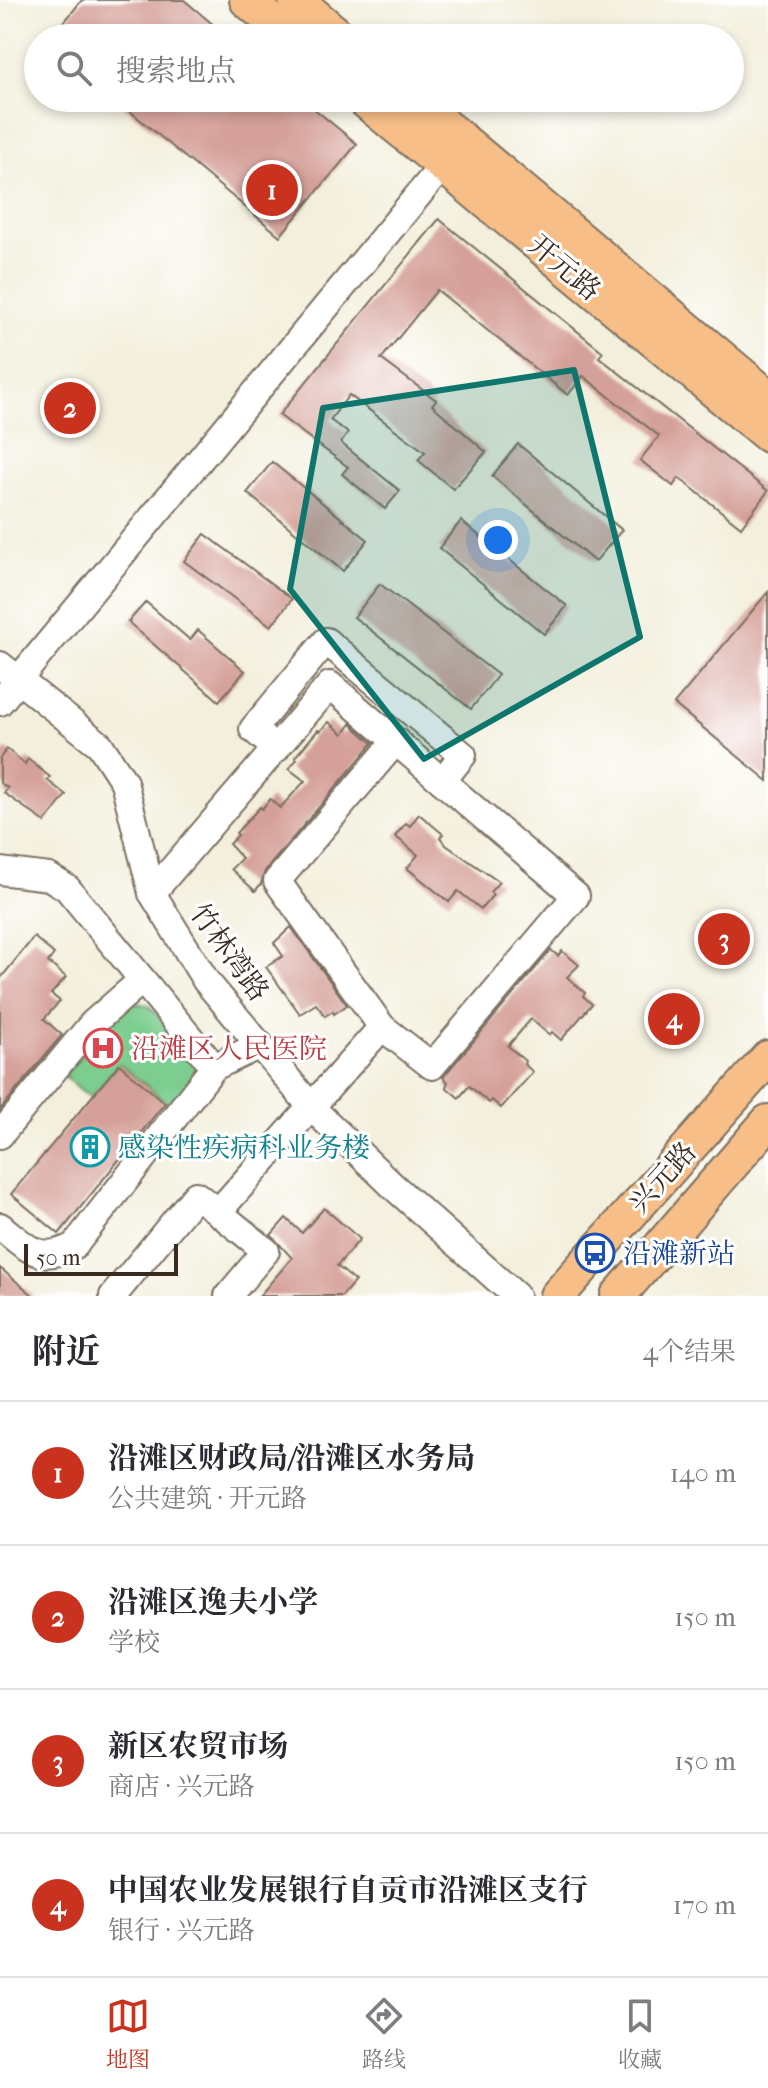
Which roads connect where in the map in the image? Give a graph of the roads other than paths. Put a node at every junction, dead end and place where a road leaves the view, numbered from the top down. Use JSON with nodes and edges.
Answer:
{"nodes":[{"id":1,"x":247,"y":0,"type":"edge"},
{"id":2,"x":296,"y":0,"type":"edge"},
{"id":3,"x":275,"y":24,"type":"edge"},
{"id":4,"x":324,"y":24,"type":"edge"},
{"id":5,"x":385,"y":112,"type":"edge"},
{"id":6,"x":422,"y":112,"type":"edge"},
{"id":7,"x":453,"y":154,"type":"junction"},
{"id":8,"x":768,"y":397,"type":"edge"},
{"id":9,"x":768,"y":435,"type":"edge"},
{"id":10,"x":10,"y":672,"type":"edge"},
{"id":11,"x":0,"y":702,"type":"edge"},
{"id":12,"x":396,"y":741,"type":"junction"},
{"id":13,"x":276,"y":749,"type":"junction"},
{"id":14,"x":442,"y":781,"type":"junction"},
{"id":15,"x":0,"y":871,"type":"edge"},
{"id":16,"x":152,"y":893,"type":"junction"},
{"id":17,"x":142,"y":980,"type":"junction"},
{"id":18,"x":382,"y":1027,"type":"junction"},
{"id":19,"x":260,"y":1045,"type":"junction"},
{"id":20,"x":768,"y":1058,"type":"edge"},
{"id":21,"x":214,"y":1067,"type":"junction"},
{"id":22,"x":313,"y":1109,"type":"junction"},
{"id":23,"x":768,"y":1122,"type":"edge"},
{"id":24,"x":0,"y":1135,"type":"edge"},
{"id":25,"x":218,"y":1212,"type":"junction"},
{"id":26,"x":0,"y":1226,"type":"edge"},
{"id":27,"x":113,"y":1296,"type":"edge"},
{"id":28,"x":228,"y":1296,"type":"edge"},
{"id":29,"x":516,"y":1296,"type":"edge"},
{"id":30,"x":557,"y":1296,"type":"edge"},
{"id":31,"x":618,"y":1296,"type":"edge"}],
"edges":[{"from":1,"to":3,"type":"main road"},
{"from":2,"to":4,"type":"main road"},
{"from":5,"to":7,"type":"main road","name":"开元路"},
{"from":6,"to":7,"type":"main road","name":"开元路"},
{"from":7,"to":8,"type":"main road","name":"开元路"},
{"from":7,"to":9,"type":"main road","name":"开元路"},
{"from":7,"to":10,"type":"street"},
{"from":10,"to":11,"type":"street"},
{"from":10,"to":16,"type":"street","name":"竹林湾路"},
{"from":12,"to":13,"type":"street"},
{"from":12,"to":14,"type":"street"},
{"from":12,"to":18,"type":"street"},
{"from":13,"to":14,"type":"street"},
{"from":13,"to":16,"type":"street"},
{"from":14,"to":18,"type":"street"},
{"from":15,"to":17,"type":"street"},
{"from":16,"to":19,"type":"street","name":"竹林湾路"},
{"from":17,"to":21,"type":"street"},
{"from":17,"to":24,"type":"street"},
{"from":18,"to":22,"type":"street"},
{"from":19,"to":21,"type":"street"},
{"from":19,"to":22,"type":"street","name":"竹林湾路"},
{"from":20,"to":30,"type":"main road","name":"兴元路"},
{"from":21,"to":26,"type":"street"},
{"from":22,"to":25,"type":"street"},
{"from":22,"to":29,"type":"street","name":"竹林湾路"},
{"from":23,"to":31,"type":"main road","name":"兴元路"},
{"from":25,"to":27,"type":"street"},
{"from":25,"to":28,"type":"street"}]}
